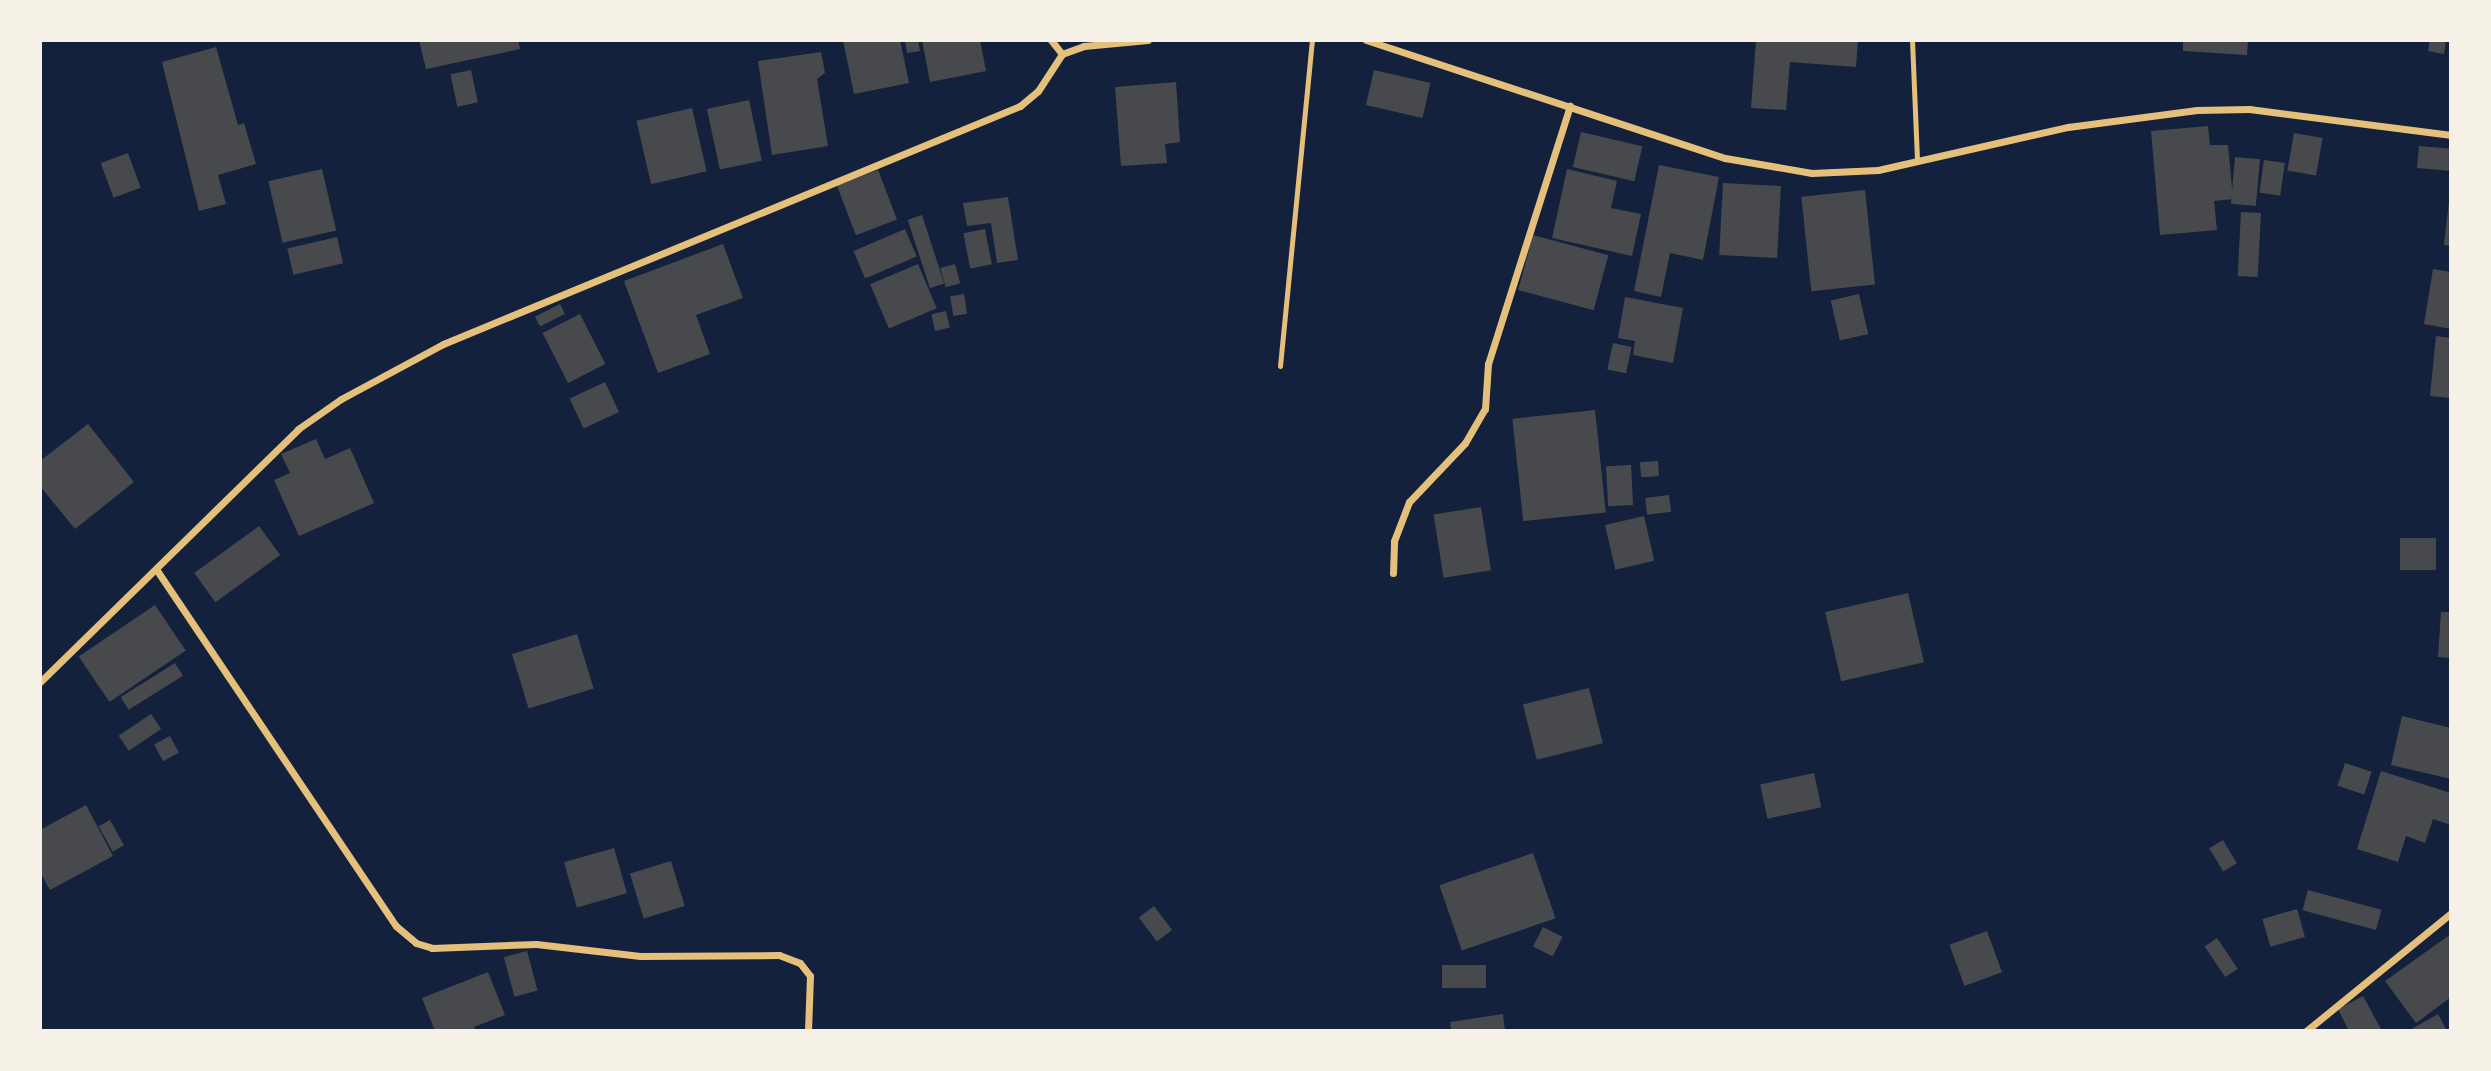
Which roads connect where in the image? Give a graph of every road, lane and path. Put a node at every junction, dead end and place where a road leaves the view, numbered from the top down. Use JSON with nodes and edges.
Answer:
{"nodes":[{"id":1,"x":1052,"y":40,"type":"edge"},
{"id":2,"x":1148,"y":40,"type":"edge"},
{"id":3,"x":1312,"y":40,"type":"edge"},
{"id":4,"x":1366,"y":40,"type":"edge"},
{"id":5,"x":1912,"y":40,"type":"edge"},
{"id":6,"x":1062,"y":54,"type":"junction"},
{"id":7,"x":1570,"y":106,"type":"junction"},
{"id":8,"x":2451,"y":135,"type":"edge"},
{"id":9,"x":1917,"y":161,"type":"junction"},
{"id":10,"x":1280,"y":366,"type":"dead end"},
{"id":11,"x":156,"y":569,"type":"junction"},
{"id":12,"x":1393,"y":573,"type":"dead end"},
{"id":13,"x":40,"y":681,"type":"edge"},
{"id":14,"x":2451,"y":913,"type":"edge"},
{"id":15,"x":808,"y":1031,"type":"edge"},
{"id":16,"x":2306,"y":1031,"type":"edge"}],
"edges":[{"from":1,"to":6,"type":"street"},
{"from":2,"to":6,"type":"street"},
{"from":3,"to":10,"type":"lane"},
{"from":4,"to":7,"type":"street"},
{"from":5,"to":9,"type":"lane"},
{"from":6,"to":11,"type":"street"},
{"from":7,"to":9,"type":"street"},
{"from":7,"to":12,"type":"street"},
{"from":8,"to":9,"type":"street"},
{"from":11,"to":13,"type":"street"},
{"from":11,"to":15,"type":"street"},
{"from":14,"to":16,"type":"street"}]}
